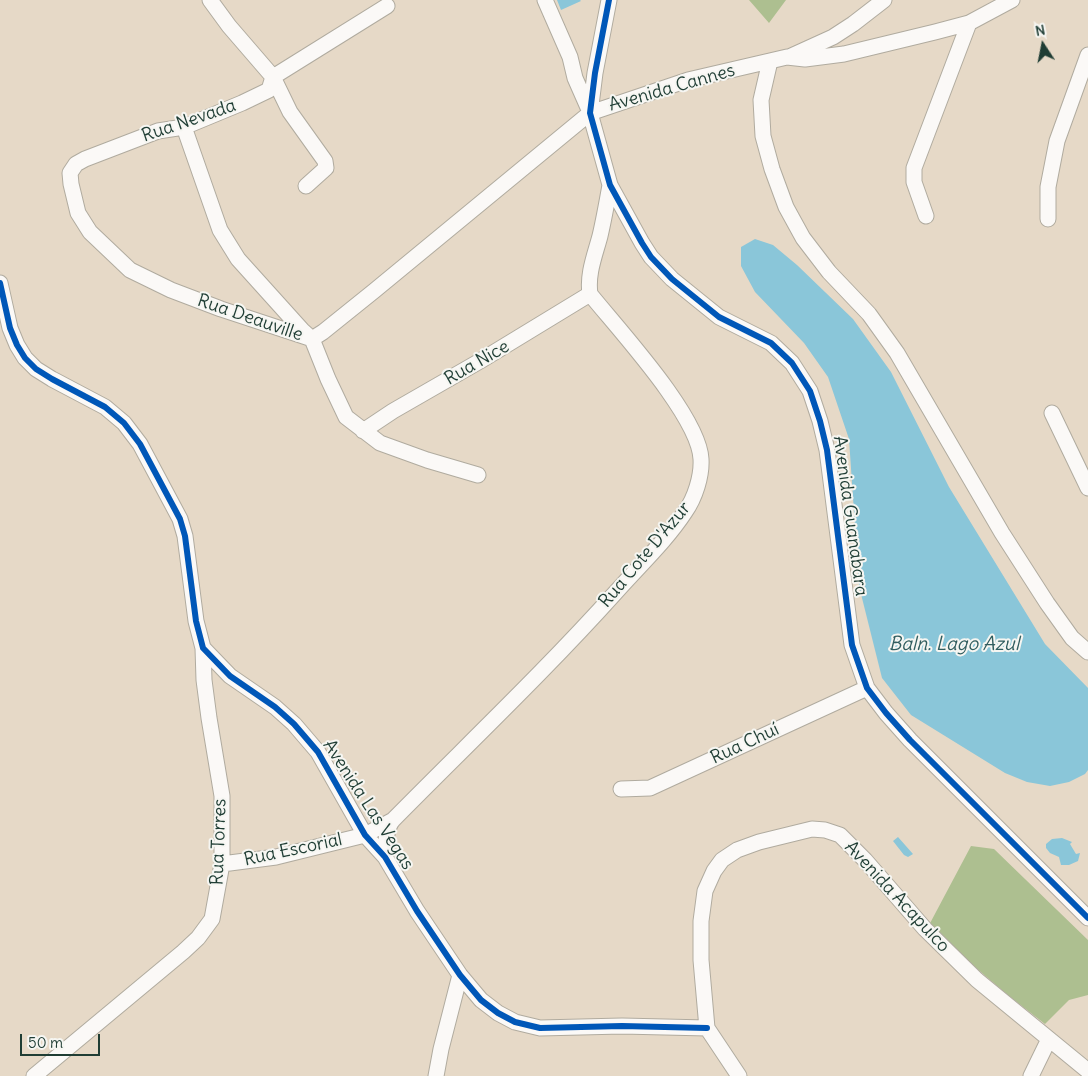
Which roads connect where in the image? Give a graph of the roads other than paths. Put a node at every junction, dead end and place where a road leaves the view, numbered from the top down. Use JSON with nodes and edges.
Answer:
{"nodes":[{"id":1,"x":210,"y":0,"type":"edge"},
{"id":2,"x":545,"y":0,"type":"edge"},
{"id":3,"x":609,"y":0,"type":"edge"},
{"id":4,"x":884,"y":0,"type":"edge"},
{"id":5,"x":1012,"y":0,"type":"edge"},
{"id":6,"x":387,"y":6,"type":"dead end"},
{"id":7,"x":969,"y":23,"type":"junction"},
{"id":8,"x":1088,"y":55,"type":"edge"},
{"id":9,"x":787,"y":58,"type":"junction"},
{"id":10,"x":770,"y":61,"type":"junction"},
{"id":11,"x":273,"y":78,"type":"junction"},
{"id":12,"x":590,"y":113,"type":"junction"},
{"id":13,"x":184,"y":127,"type":"junction"},
{"id":14,"x":71,"y":184,"type":"joint"},
{"id":15,"x":610,"y":185,"type":"junction"},
{"id":16,"x":306,"y":186,"type":"dead end"},
{"id":17,"x":926,"y":216,"type":"dead end"},
{"id":18,"x":1048,"y":219,"type":"dead end"},
{"id":19,"x":0,"y":283,"type":"edge"},
{"id":20,"x":590,"y":294,"type":"junction"},
{"id":21,"x":312,"y":339,"type":"junction"},
{"id":22,"x":1052,"y":412,"type":"dead end"},
{"id":23,"x":363,"y":431,"type":"junction"},
{"id":24,"x":478,"y":475,"type":"dead end"},
{"id":25,"x":1088,"y":488,"type":"edge"},
{"id":26,"x":203,"y":648,"type":"junction"},
{"id":27,"x":1088,"y":652,"type":"edge"},
{"id":28,"x":867,"y":688,"type":"junction"},
{"id":29,"x":621,"y":789,"type":"dead end"},
{"id":30,"x":393,"y":820,"type":"junction"},
{"id":31,"x":365,"y":835,"type":"junction"},
{"id":32,"x":385,"y":857,"type":"junction"},
{"id":33,"x":222,"y":864,"type":"junction"},
{"id":34,"x":1088,"y":918,"type":"edge"},
{"id":35,"x":460,"y":975,"type":"junction"},
{"id":36,"x":707,"y":1028,"type":"junction"},
{"id":37,"x":1049,"y":1039,"type":"junction"},
{"id":38,"x":1088,"y":1071,"type":"edge"},
{"id":39,"x":34,"y":1076,"type":"edge"},
{"id":40,"x":436,"y":1076,"type":"edge"},
{"id":41,"x":739,"y":1076,"type":"edge"},
{"id":42,"x":1031,"y":1076,"type":"edge"}],
"edges":[{"from":1,"to":11,"type":"street"},
{"from":2,"to":12,"type":"street"},
{"from":3,"to":12,"type":"street","name":"Avenida Guanabara"},
{"from":4,"to":9,"type":"street"},
{"from":5,"to":7,"type":"street","name":"Avenida Cannes"},
{"from":6,"to":11,"type":"street","name":"Rua Nevada"},
{"from":7,"to":9,"type":"street","name":"Avenida Cannes"},
{"from":7,"to":17,"type":"street"},
{"from":8,"to":18,"type":"street"},
{"from":9,"to":10,"type":"street","name":"Avenida Cannes"},
{"from":10,"to":12,"type":"street","name":"Avenida Cannes"},
{"from":10,"to":27,"type":"street"},
{"from":11,"to":13,"type":"street","name":"Rua Nevada"},
{"from":11,"to":16,"type":"street"},
{"from":12,"to":15,"type":"street","name":"Avenida Guanabara"},
{"from":12,"to":21,"type":"street","name":"Avenida Cannes"},
{"from":13,"to":14,"type":"street","name":"Rua Nevada"},
{"from":13,"to":21,"type":"street"},
{"from":14,"to":21,"type":"street","name":"Rua Deauville"},
{"from":15,"to":20,"type":"street"},
{"from":15,"to":28,"type":"street","name":"Avenida Guanabara"},
{"from":19,"to":26,"type":"street","name":"Avenida Las Vegas"},
{"from":20,"to":23,"type":"street","name":"Rua Nice"},
{"from":20,"to":30,"type":"street","name":"Rua Cote D'Azur"},
{"from":21,"to":23,"type":"street","name":"Rua Deauville"},
{"from":22,"to":25,"type":"street"},
{"from":23,"to":24,"type":"street","name":"Rua Deauville"},
{"from":26,"to":31,"type":"street","name":"Avenida Las Vegas"},
{"from":26,"to":33,"type":"street","name":"Rua Torres"},
{"from":28,"to":29,"type":"street","name":"Rua Chuí"},
{"from":28,"to":34,"type":"street","name":"Avenida Guanabara"},
{"from":30,"to":31,"type":"street","name":"Rua Cote D'Azur"},
{"from":30,"to":32,"type":"street"},
{"from":31,"to":32,"type":"street","name":"Avenida Las Vegas"},
{"from":31,"to":33,"type":"street","name":"Rua Escorial"},
{"from":32,"to":35,"type":"street","name":"Avenida Las Vegas"},
{"from":33,"to":39,"type":"street","name":"Rua Torres"},
{"from":35,"to":36,"type":"street","name":"Avenida Las Vegas"},
{"from":35,"to":40,"type":"street"},
{"from":36,"to":37,"type":"street","name":"Avenida Acapulco"},
{"from":36,"to":41,"type":"street","name":"Avenida Acapulco"},
{"from":37,"to":38,"type":"street","name":"Avenida Acapulco"},
{"from":37,"to":42,"type":"street"}]}
